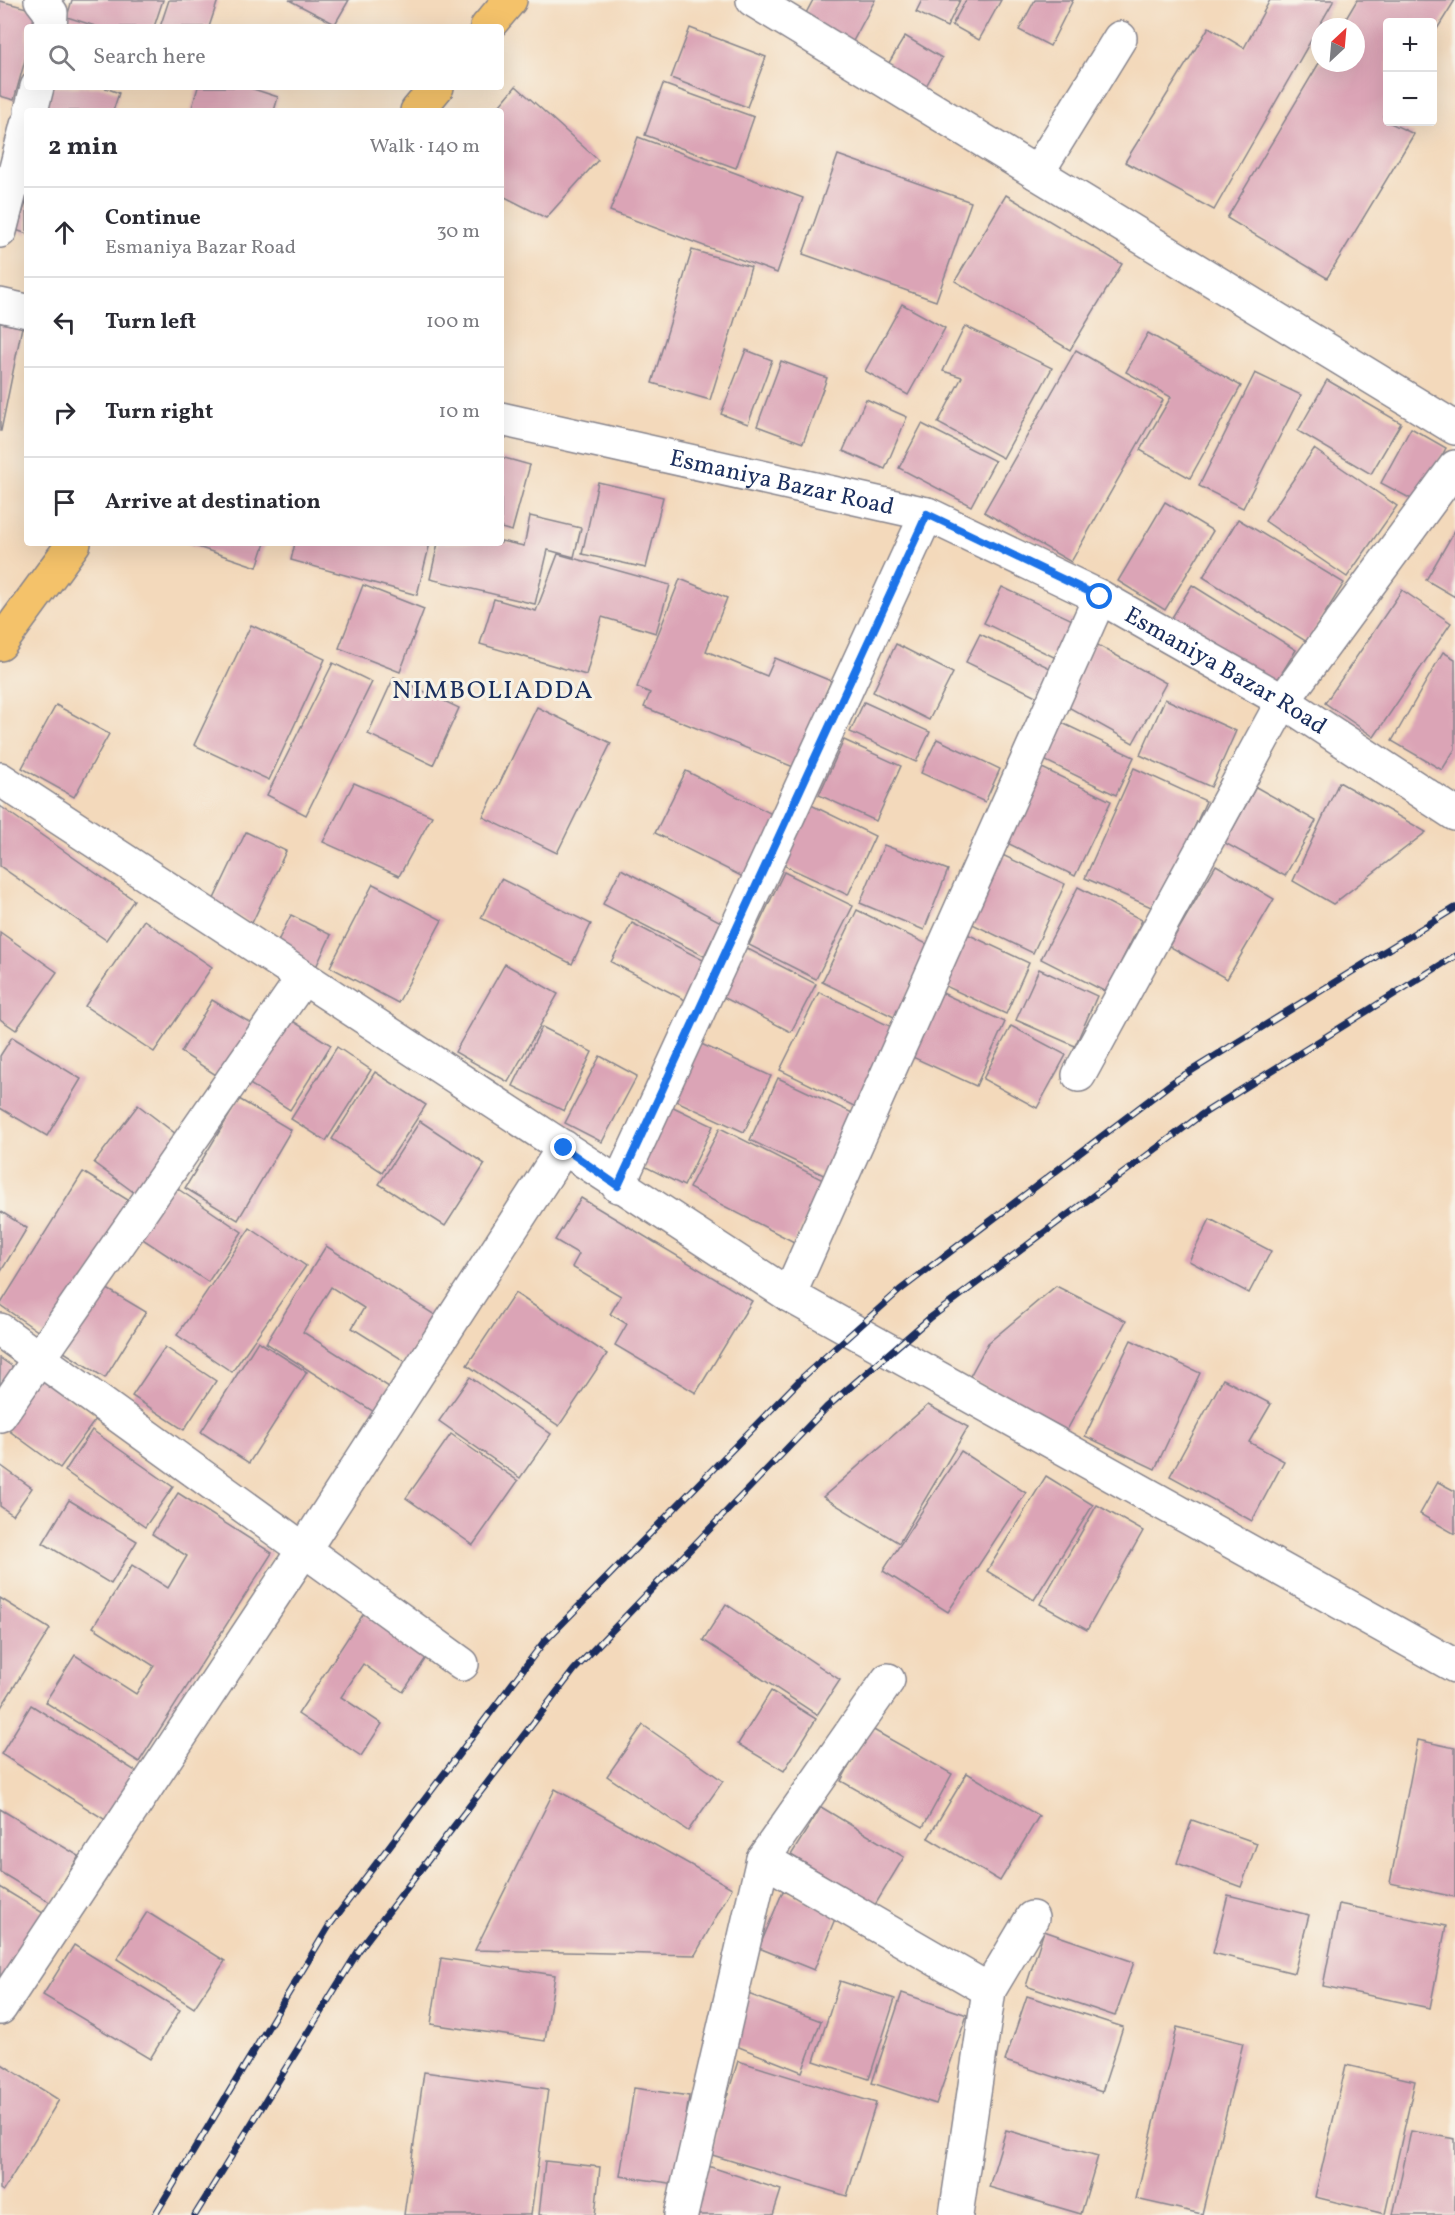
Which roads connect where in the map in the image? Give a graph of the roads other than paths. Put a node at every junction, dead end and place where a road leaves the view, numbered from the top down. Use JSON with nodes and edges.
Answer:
{"nodes":[{"id":1,"x":41,"y":0,"type":"edge"},
{"id":2,"x":510,"y":0,"type":"edge"},
{"id":3,"x":753,"y":0,"type":"edge"},
{"id":4,"x":50,"y":24,"type":"edge"},
{"id":5,"x":490,"y":24,"type":"edge"},
{"id":6,"x":1120,"y":38,"type":"dead end"},
{"id":7,"x":36,"y":90,"type":"edge"},
{"id":8,"x":434,"y":90,"type":"edge"},
{"id":9,"x":32,"y":108,"type":"edge"},
{"id":10,"x":420,"y":108,"type":"edge"},
{"id":11,"x":24,"y":137,"type":"edge"},
{"id":12,"x":1037,"y":173,"type":"junction"},
{"id":13,"x":0,"y":231,"type":"edge"},
{"id":14,"x":0,"y":305,"type":"edge"},
{"id":15,"x":24,"y":310,"type":"edge"},
{"id":16,"x":504,"y":420,"type":"edge"},
{"id":17,"x":1455,"y":429,"type":"edge"},
{"id":18,"x":1455,"y":467,"type":"edge"},
{"id":19,"x":927,"y":514,"type":"junction"},
{"id":20,"x":73,"y":546,"type":"edge"},
{"id":21,"x":1100,"y":597,"type":"junction"},
{"id":22,"x":1,"y":640,"type":"edge"},
{"id":23,"x":1283,"y":701,"type":"junction"},
{"id":24,"x":0,"y":779,"type":"edge"},
{"id":25,"x":1455,"y":814,"type":"edge"},
{"id":26,"x":303,"y":978,"type":"junction"},
{"id":27,"x":1079,"y":1075,"type":"dead end"},
{"id":28,"x":564,"y":1148,"type":"junction"},
{"id":29,"x":618,"y":1186,"type":"junction"},
{"id":30,"x":789,"y":1295,"type":"junction"},
{"id":31,"x":0,"y":1330,"type":"edge"},
{"id":32,"x":38,"y":1358,"type":"junction"},
{"id":33,"x":0,"y":1415,"type":"edge"},
{"id":34,"x":303,"y":1551,"type":"junction"},
{"id":35,"x":462,"y":1664,"type":"dead end"},
{"id":36,"x":1455,"y":1666,"type":"edge"},
{"id":37,"x":888,"y":1680,"type":"dead end"},
{"id":38,"x":762,"y":1859,"type":"junction"},
{"id":39,"x":1032,"y":1918,"type":"dead end"},
{"id":40,"x":989,"y":1990,"type":"junction"},
{"id":41,"x":0,"y":2007,"type":"edge"},
{"id":42,"x":681,"y":2215,"type":"edge"},
{"id":43,"x":956,"y":2215,"type":"edge"}],
"edges":[{"from":1,"to":4,"type":"street"},
{"from":2,"to":5,"type":"main road"},
{"from":3,"to":12,"type":"street"},
{"from":6,"to":12,"type":"street"},
{"from":7,"to":9,"type":"street"},
{"from":8,"to":10,"type":"main road"},
{"from":11,"to":13,"type":"street"},
{"from":12,"to":17,"type":"street"},
{"from":14,"to":15,"type":"street"},
{"from":16,"to":19,"type":"street","name":"Esmaniya Bazar Road"},
{"from":18,"to":23,"type":"street"},
{"from":19,"to":21,"type":"street","name":"Esmaniya Bazar Road"},
{"from":19,"to":29,"type":"street"},
{"from":20,"to":22,"type":"main road"},
{"from":21,"to":23,"type":"street","name":"Esmaniya Bazar Road"},
{"from":21,"to":30,"type":"street"},
{"from":23,"to":25,"type":"street","name":"Esmaniya Bazar Road"},
{"from":23,"to":27,"type":"street"},
{"from":24,"to":26,"type":"street"},
{"from":26,"to":28,"type":"street"},
{"from":26,"to":32,"type":"street"},
{"from":28,"to":29,"type":"street"},
{"from":28,"to":34,"type":"street"},
{"from":29,"to":30,"type":"street"},
{"from":30,"to":36,"type":"street"},
{"from":31,"to":32,"type":"street"},
{"from":32,"to":33,"type":"street"},
{"from":32,"to":34,"type":"street"},
{"from":34,"to":35,"type":"street"},
{"from":34,"to":41,"type":"street"},
{"from":37,"to":38,"type":"street"},
{"from":38,"to":40,"type":"street"},
{"from":38,"to":42,"type":"street"},
{"from":39,"to":40,"type":"street"},
{"from":40,"to":43,"type":"street"}]}
